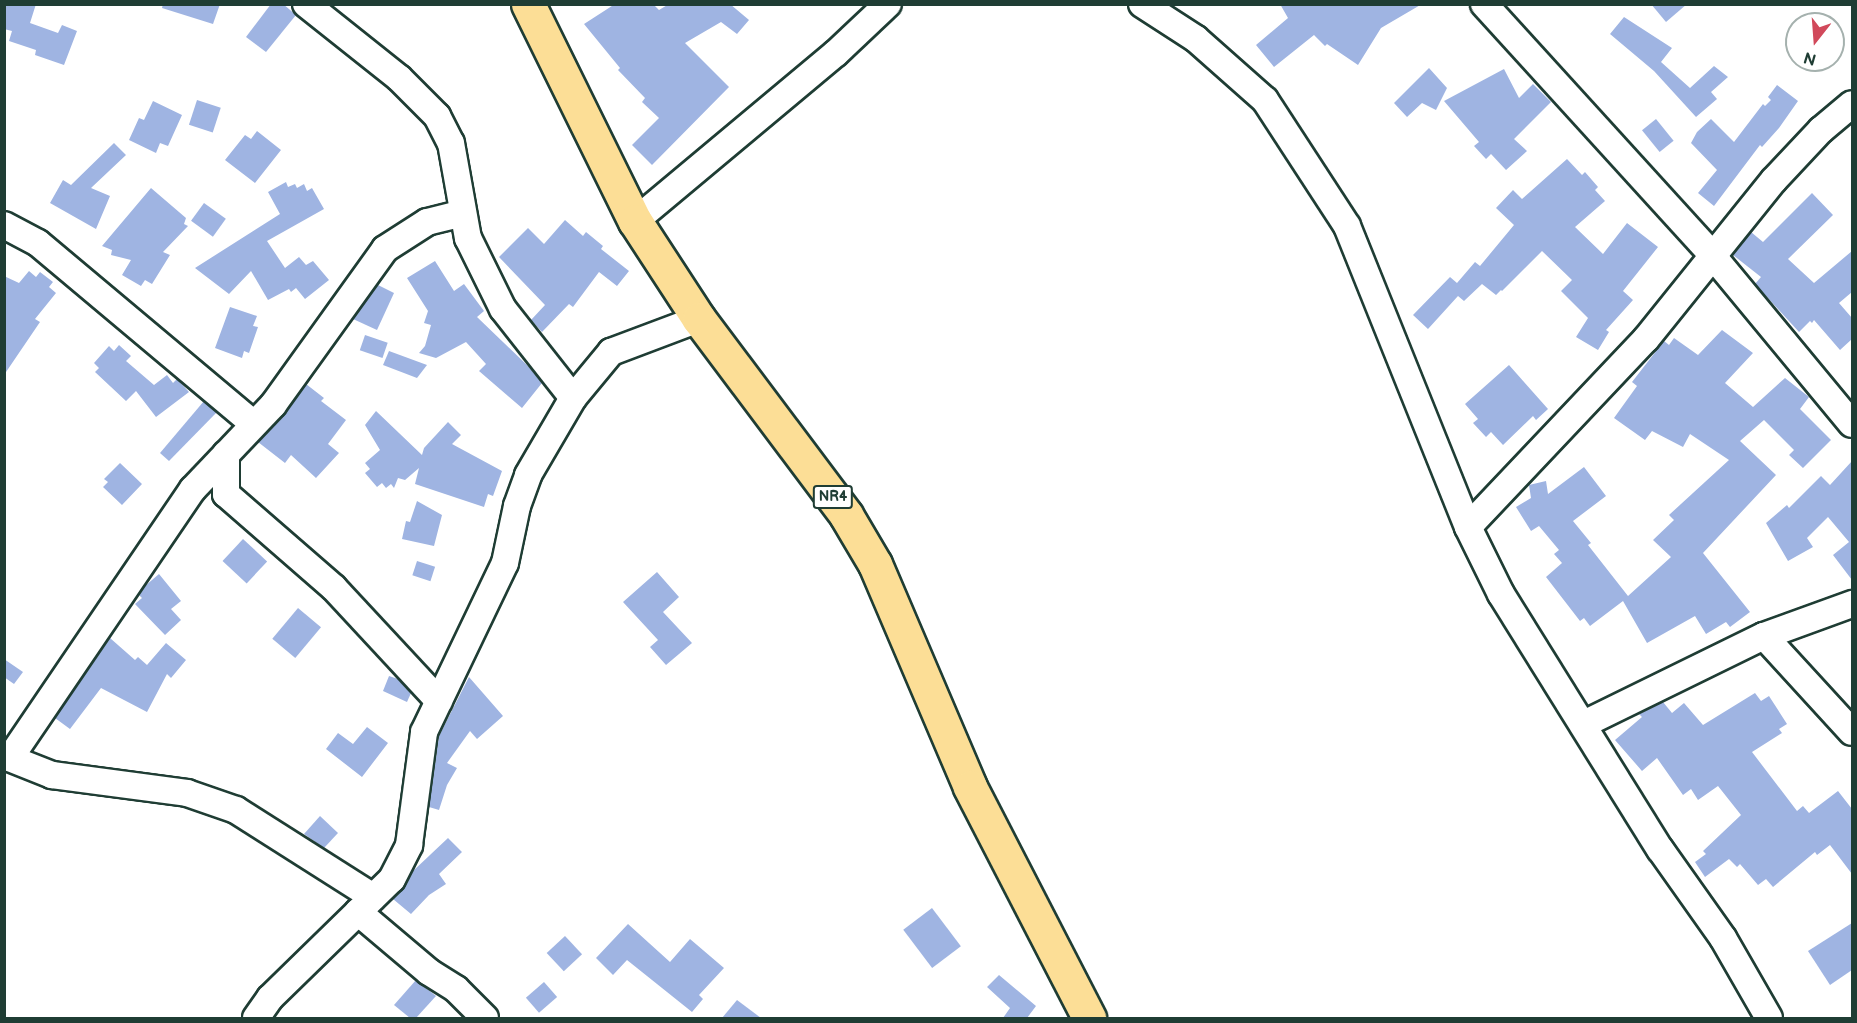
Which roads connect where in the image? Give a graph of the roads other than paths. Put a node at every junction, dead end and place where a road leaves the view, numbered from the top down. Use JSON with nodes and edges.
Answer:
{"nodes":[{"id":1,"x":306,"y":4,"type":"edge"},
{"id":2,"x":528,"y":4,"type":"edge"},
{"id":3,"x":888,"y":4,"type":"edge"},
{"id":4,"x":1142,"y":4,"type":"edge"},
{"id":5,"x":1484,"y":4,"type":"edge"},
{"id":6,"x":1852,"y":104,"type":"edge"},
{"id":7,"x":463,"y":213,"type":"junction"},
{"id":8,"x":635,"y":221,"type":"junction"},
{"id":9,"x":4,"y":225,"type":"edge"},
{"id":10,"x":1712,"y":255,"type":"junction"},
{"id":11,"x":699,"y":319,"type":"junction"},
{"id":12,"x":573,"y":398,"type":"junction"},
{"id":13,"x":254,"y":424,"type":"junction"},
{"id":14,"x":1852,"y":424,"type":"edge"},
{"id":15,"x":226,"y":454,"type":"junction"},
{"id":16,"x":1468,"y":527,"type":"junction"},
{"id":17,"x":1852,"y":604,"type":"edge"},
{"id":18,"x":1764,"y":636,"type":"junction"},
{"id":19,"x":439,"y":702,"type":"junction"},
{"id":20,"x":1584,"y":724,"type":"junction"},
{"id":21,"x":1852,"y":732,"type":"edge"},
{"id":22,"x":7,"y":757,"type":"edge"},
{"id":23,"x":365,"y":904,"type":"junction"},
{"id":24,"x":256,"y":1018,"type":"edge"},
{"id":25,"x":485,"y":1018,"type":"edge"},
{"id":26,"x":1087,"y":1018,"type":"edge"},
{"id":27,"x":1769,"y":1018,"type":"edge"}],
"edges":[{"from":1,"to":7,"type":"street"},
{"from":2,"to":8,"type":"highway","number":"NR4"},
{"from":3,"to":8,"type":"street"},
{"from":4,"to":16,"type":"street"},
{"from":5,"to":10,"type":"street"},
{"from":6,"to":10,"type":"street"},
{"from":7,"to":12,"type":"street"},
{"from":7,"to":13,"type":"street"},
{"from":8,"to":11,"type":"highway","number":"NR4"},
{"from":9,"to":13,"type":"street"},
{"from":10,"to":14,"type":"street"},
{"from":10,"to":16,"type":"street"},
{"from":11,"to":12,"type":"street"},
{"from":11,"to":26,"type":"highway","number":"NR4"},
{"from":12,"to":19,"type":"street"},
{"from":13,"to":15,"type":"street"},
{"from":15,"to":19,"type":"street"},
{"from":15,"to":22,"type":"street"},
{"from":16,"to":20,"type":"street"},
{"from":17,"to":18,"type":"street"},
{"from":18,"to":20,"type":"street"},
{"from":18,"to":21,"type":"street"},
{"from":19,"to":23,"type":"street"},
{"from":20,"to":27,"type":"street"},
{"from":22,"to":23,"type":"street"},
{"from":23,"to":24,"type":"street"},
{"from":23,"to":25,"type":"street"}]}
